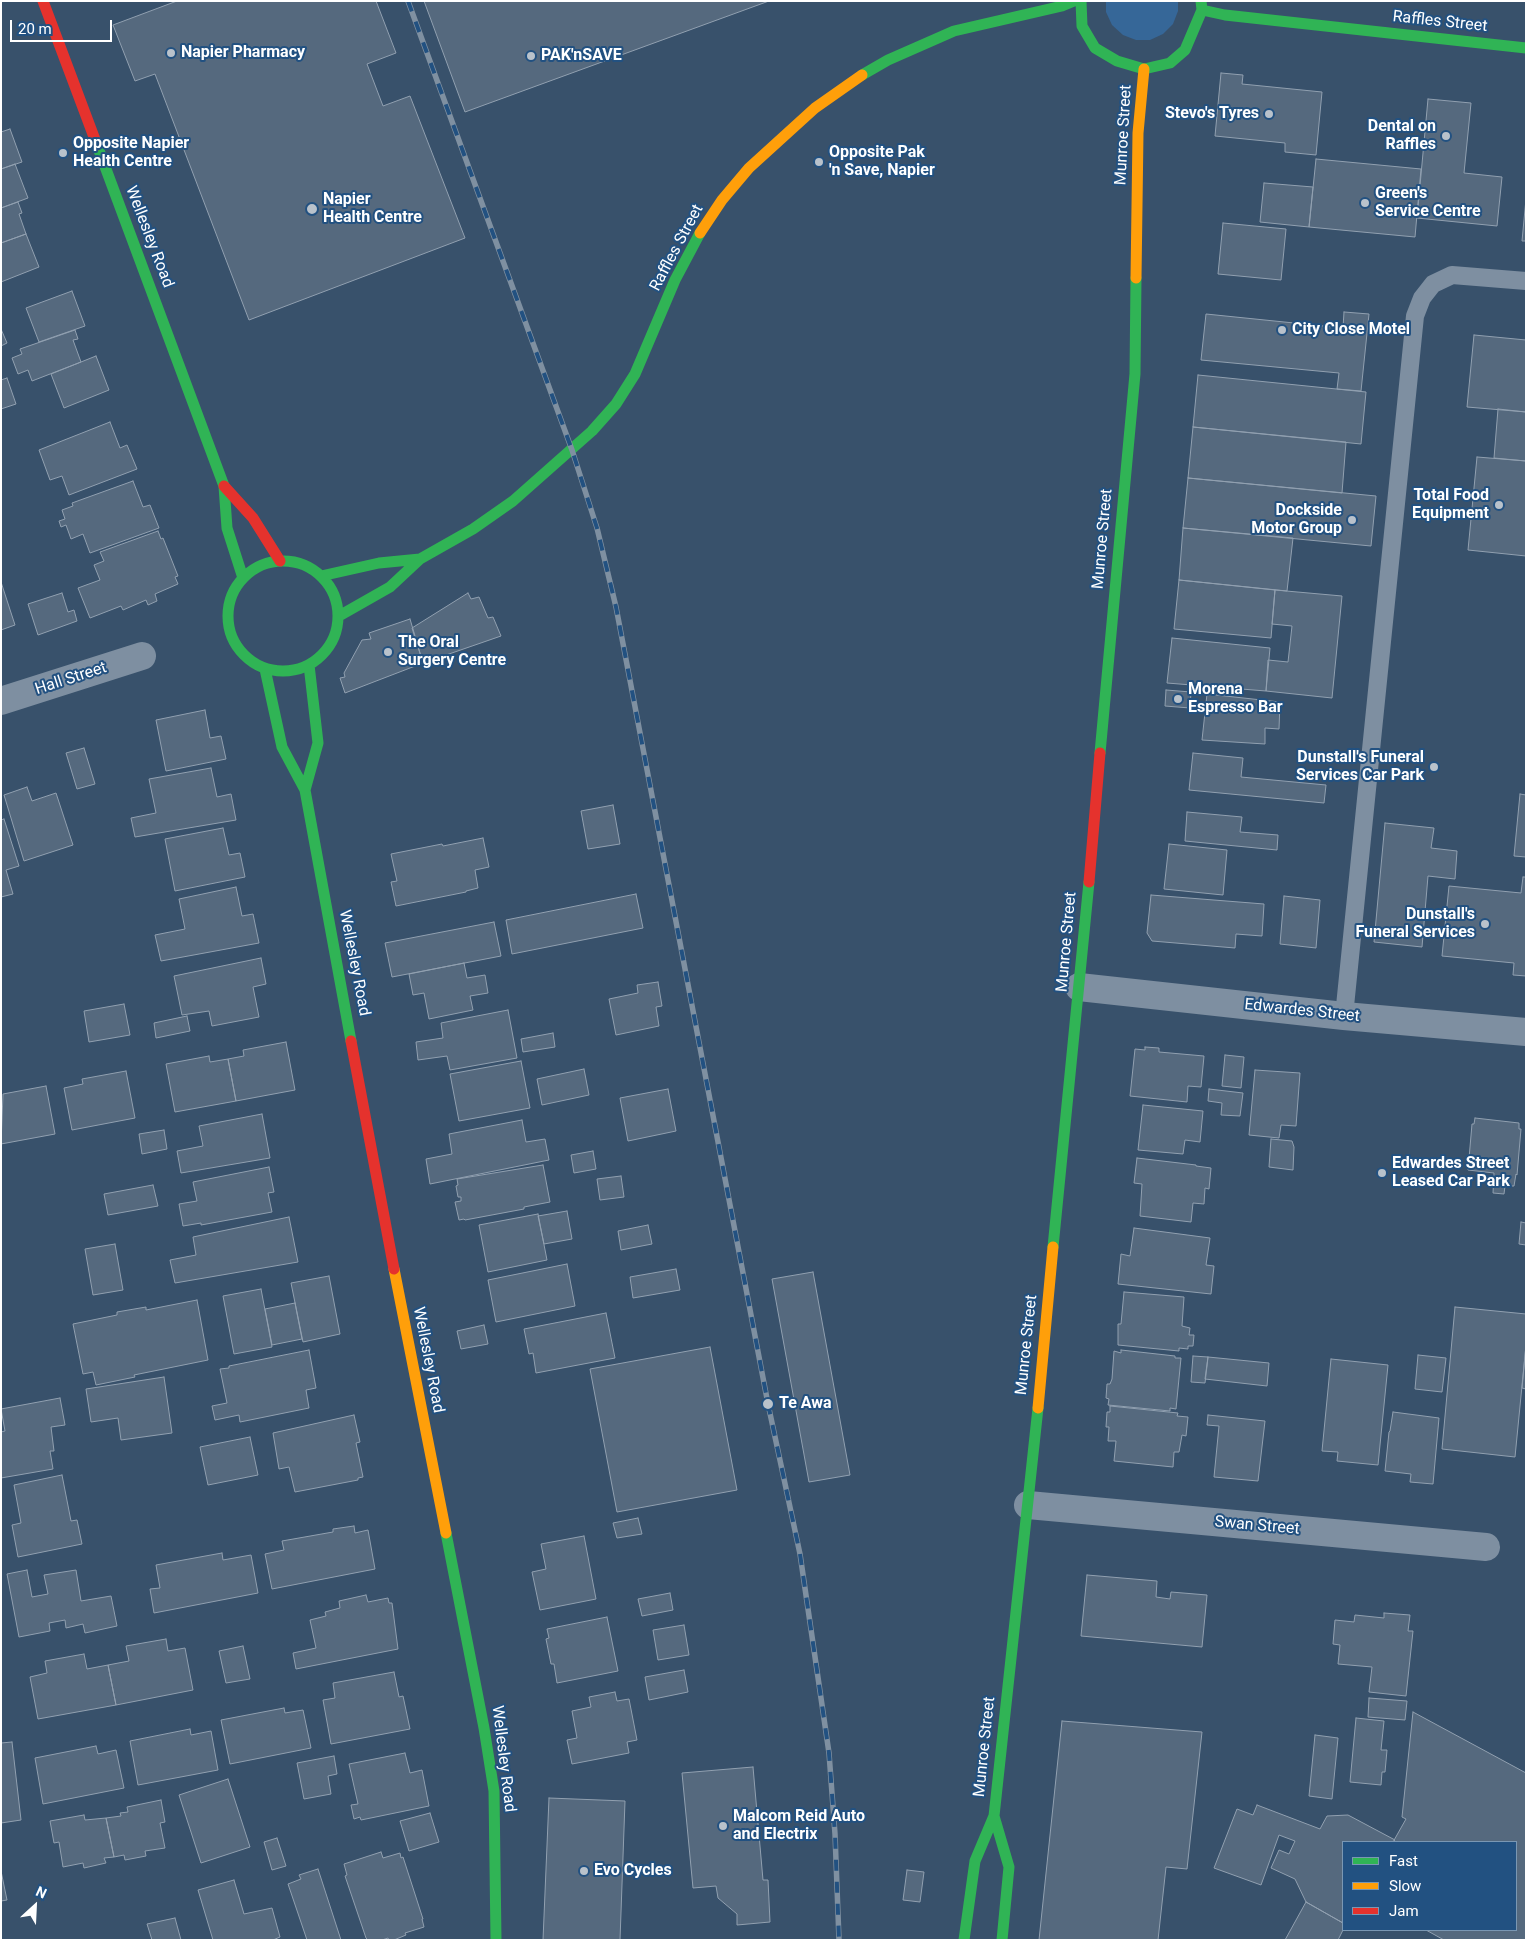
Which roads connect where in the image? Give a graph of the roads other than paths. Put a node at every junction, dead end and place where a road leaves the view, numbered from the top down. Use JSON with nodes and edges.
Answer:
{"nodes":[{"id":1,"x":43,"y":1,"type":"edge"},
{"id":2,"x":1074,"y":1,"type":"edge"},
{"id":3,"x":1081,"y":1,"type":"edge"},
{"id":4,"x":1202,"y":5,"type":"edge"},
{"id":5,"x":1526,"y":48,"type":"edge"},
{"id":6,"x":1144,"y":69,"type":"junction"},
{"id":7,"x":1526,"y":280,"type":"edge"},
{"id":8,"x":224,"y":486,"type":"junction"},
{"id":9,"x":420,"y":559,"type":"junction"},
{"id":10,"x":280,"y":561,"type":"junction"},
{"id":11,"x":320,"y":576,"type":"junction"},
{"id":12,"x":244,"y":578,"type":"junction"},
{"id":13,"x":339,"y":616,"type":"junction"},
{"id":14,"x":142,"y":656,"type":"dead end"},
{"id":15,"x":308,"y":665,"type":"junction"},
{"id":16,"x":265,"y":669,"type":"junction"},
{"id":17,"x":1,"y":701,"type":"edge"},
{"id":18,"x":305,"y":790,"type":"junction"},
{"id":19,"x":1079,"y":987,"type":"junction"},
{"id":20,"x":1344,"y":1016,"type":"junction"},
{"id":21,"x":1526,"y":1032,"type":"edge"},
{"id":22,"x":1028,"y":1505,"type":"junction"},
{"id":23,"x":1486,"y":1547,"type":"dead end"},
{"id":24,"x":994,"y":1816,"type":"junction"},
{"id":25,"x":963,"y":1937,"type":"edge"},
{"id":26,"x":496,"y":1940,"type":"edge"},
{"id":27,"x":1002,"y":1940,"type":"edge"}],
"edges":[{"from":1,"to":8,"type":"street","name":"Wellesley Road"},
{"from":2,"to":9,"type":"street","name":"Raffles Street"},
{"from":3,"to":6,"type":"street"},
{"from":4,"to":5,"type":"street","name":"Raffles Street"},
{"from":4,"to":6,"type":"street"},
{"from":6,"to":19,"type":"street","name":"Munroe Street"},
{"from":7,"to":20,"type":"lane"},
{"from":8,"to":10,"type":"street","name":"Wellesley Road"},
{"from":8,"to":12,"type":"street","name":"Wellesley Road"},
{"from":9,"to":11,"type":"street","name":"Raffles Street"},
{"from":9,"to":13,"type":"street","name":"Raffles Street"},
{"from":10,"to":11,"type":"street"},
{"from":10,"to":12,"type":"street"},
{"from":11,"to":13,"type":"street"},
{"from":12,"to":16,"type":"street"},
{"from":13,"to":15,"type":"street"},
{"from":14,"to":17,"type":"street","name":"Hall Street"},
{"from":15,"to":16,"type":"street"},
{"from":15,"to":18,"type":"street","name":"Wellesley Road"},
{"from":16,"to":18,"type":"street","name":"Wellesley Road"},
{"from":18,"to":26,"type":"street","name":"Wellesley Road"},
{"from":19,"to":20,"type":"street","name":"Edwardes Street"},
{"from":19,"to":22,"type":"street","name":"Munroe Street"},
{"from":20,"to":21,"type":"street","name":"Edwardes Street"},
{"from":22,"to":23,"type":"street","name":"Swan Street"},
{"from":22,"to":24,"type":"street","name":"Munroe Street"},
{"from":24,"to":25,"type":"street","name":"Munroe Street"},
{"from":24,"to":27,"type":"street","name":"Munroe Street"}]}
